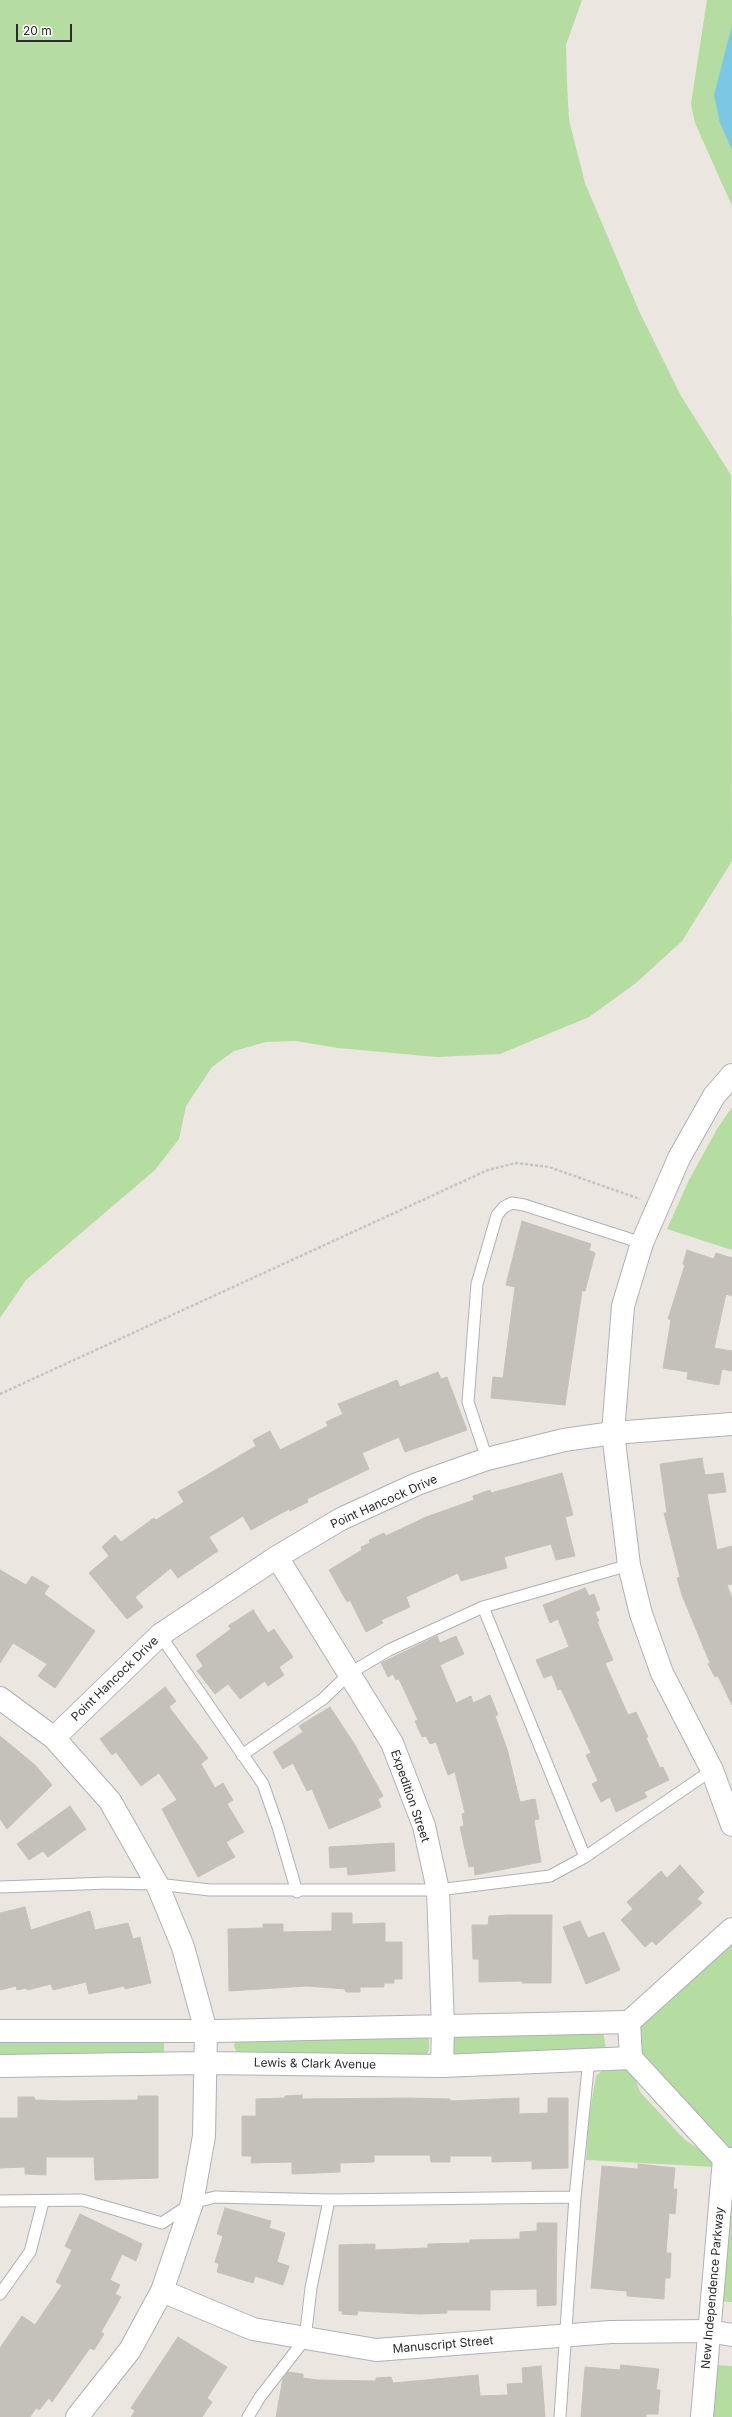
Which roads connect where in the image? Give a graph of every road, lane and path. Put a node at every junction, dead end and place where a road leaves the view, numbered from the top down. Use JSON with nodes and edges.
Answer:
{"nodes":[{"id":1,"x":732,"y":1075,"type":"edge"},
{"id":2,"x":657,"y":1206,"type":"junction"},
{"id":3,"x":642,"y":1243,"type":"junction"},
{"id":4,"x":0,"y":1394,"type":"edge"},
{"id":5,"x":732,"y":1424,"type":"edge"},
{"id":6,"x":613,"y":1433,"type":"junction"},
{"id":7,"x":487,"y":1459,"type":"junction"},
{"id":8,"x":277,"y":1557,"type":"junction"},
{"id":9,"x":629,"y":1564,"type":"junction"},
{"id":10,"x":483,"y":1607,"type":"junction"},
{"id":11,"x":160,"y":1635,"type":"junction"},
{"id":12,"x":350,"y":1673,"type":"junction"},
{"id":13,"x":0,"y":1698,"type":"edge"},
{"id":14,"x":54,"y":1738,"type":"junction"},
{"id":15,"x":242,"y":1755,"type":"junction"},
{"id":16,"x":712,"y":1770,"type":"junction"},
{"id":17,"x":732,"y":1825,"type":"edge"},
{"id":18,"x":585,"y":1857,"type":"junction"},
{"id":19,"x":157,"y":1884,"type":"junction"},
{"id":20,"x":0,"y":1886,"type":"edge"},
{"id":21,"x":438,"y":1890,"type":"junction"},
{"id":22,"x":297,"y":1892,"type":"junction"},
{"id":23,"x":732,"y":1929,"type":"edge"},
{"id":24,"x":629,"y":2022,"type":"junction"},
{"id":25,"x":443,"y":2027,"type":"junction"},
{"id":26,"x":0,"y":2031,"type":"edge"},
{"id":27,"x":206,"y":2031,"type":"junction"},
{"id":28,"x":631,"y":2058,"type":"junction"},
{"id":29,"x":589,"y":2060,"type":"junction"},
{"id":30,"x":206,"y":2063,"type":"junction"},
{"id":31,"x":0,"y":2066,"type":"edge"},
{"id":32,"x":442,"y":2066,"type":"junction"},
{"id":33,"x":728,"y":2159,"type":"edge"},
{"id":34,"x":575,"y":2197,"type":"junction"},
{"id":35,"x":329,"y":2200,"type":"junction"},
{"id":36,"x":0,"y":2201,"type":"edge"},
{"id":37,"x":43,"y":2202,"type":"junction"},
{"id":38,"x":192,"y":2203,"type":"junction"},
{"id":39,"x":162,"y":2291,"type":"junction"},
{"id":40,"x":0,"y":2294,"type":"edge"},
{"id":41,"x":709,"y":2331,"type":"junction"},
{"id":42,"x":567,"y":2335,"type":"junction"},
{"id":43,"x":732,"y":2335,"type":"edge"},
{"id":44,"x":305,"y":2339,"type":"junction"},
{"id":45,"x":77,"y":2417,"type":"edge"},
{"id":46,"x":248,"y":2417,"type":"edge"},
{"id":47,"x":560,"y":2417,"type":"edge"},
{"id":48,"x":702,"y":2417,"type":"edge"}],
"edges":[{"from":1,"to":2,"type":"street"},
{"from":2,"to":3,"type":"street"},
{"from":2,"to":4,"type":"path"},
{"from":3,"to":6,"type":"street"},
{"from":3,"to":7,"type":"lane"},
{"from":5,"to":6,"type":"street","name":"Point Hancock Drive"},
{"from":6,"to":7,"type":"street","name":"Point Hancock Drive"},
{"from":6,"to":9,"type":"street"},
{"from":7,"to":8,"type":"street","name":"Point Hancock Drive"},
{"from":8,"to":11,"type":"street","name":"Point Hancock Drive"},
{"from":8,"to":12,"type":"street","name":"Expedition Street"},
{"from":9,"to":10,"type":"lane"},
{"from":9,"to":16,"type":"street"},
{"from":10,"to":12,"type":"lane"},
{"from":10,"to":18,"type":"lane"},
{"from":11,"to":14,"type":"street","name":"Point Hancock Drive"},
{"from":11,"to":15,"type":"lane"},
{"from":12,"to":15,"type":"lane"},
{"from":12,"to":21,"type":"street","name":"Expedition Street"},
{"from":13,"to":14,"type":"street"},
{"from":14,"to":19,"type":"street"},
{"from":15,"to":22,"type":"lane"},
{"from":16,"to":17,"type":"street"},
{"from":16,"to":18,"type":"lane"},
{"from":18,"to":21,"type":"lane"},
{"from":19,"to":20,"type":"lane"},
{"from":19,"to":22,"type":"lane"},
{"from":19,"to":27,"type":"street"},
{"from":21,"to":22,"type":"lane"},
{"from":21,"to":25,"type":"street","name":"Expedition Street"},
{"from":23,"to":24,"type":"street"},
{"from":24,"to":25,"type":"street"},
{"from":24,"to":28,"type":"street"},
{"from":25,"to":27,"type":"street"},
{"from":25,"to":32,"type":"street","name":"Expedition Street"},
{"from":26,"to":27,"type":"street"},
{"from":27,"to":30,"type":"street"},
{"from":28,"to":29,"type":"street","name":"Lewis & Clark Avenue"},
{"from":28,"to":33,"type":"street"},
{"from":29,"to":32,"type":"street","name":"Lewis & Clark Avenue"},
{"from":29,"to":34,"type":"lane"},
{"from":30,"to":31,"type":"street","name":"Lewis & Clark Avenue"},
{"from":30,"to":32,"type":"street","name":"Lewis & Clark Avenue"},
{"from":30,"to":38,"type":"street"},
{"from":33,"to":41,"type":"street","name":"New Independence Parkway"},
{"from":34,"to":35,"type":"lane"},
{"from":34,"to":42,"type":"lane"},
{"from":35,"to":38,"type":"lane"},
{"from":35,"to":44,"type":"lane"},
{"from":36,"to":37,"type":"lane"},
{"from":37,"to":38,"type":"lane"},
{"from":37,"to":40,"type":"lane"},
{"from":38,"to":39,"type":"street"},
{"from":39,"to":44,"type":"street","name":"Manuscript Street"},
{"from":39,"to":45,"type":"street"},
{"from":41,"to":42,"type":"street","name":"Manuscript Street"},
{"from":41,"to":43,"type":"street","name":"Manuscript Street"},
{"from":41,"to":48,"type":"street","name":"New Independence Parkway"},
{"from":42,"to":44,"type":"street","name":"Manuscript Street"},
{"from":42,"to":47,"type":"lane"},
{"from":44,"to":46,"type":"lane"}]}
